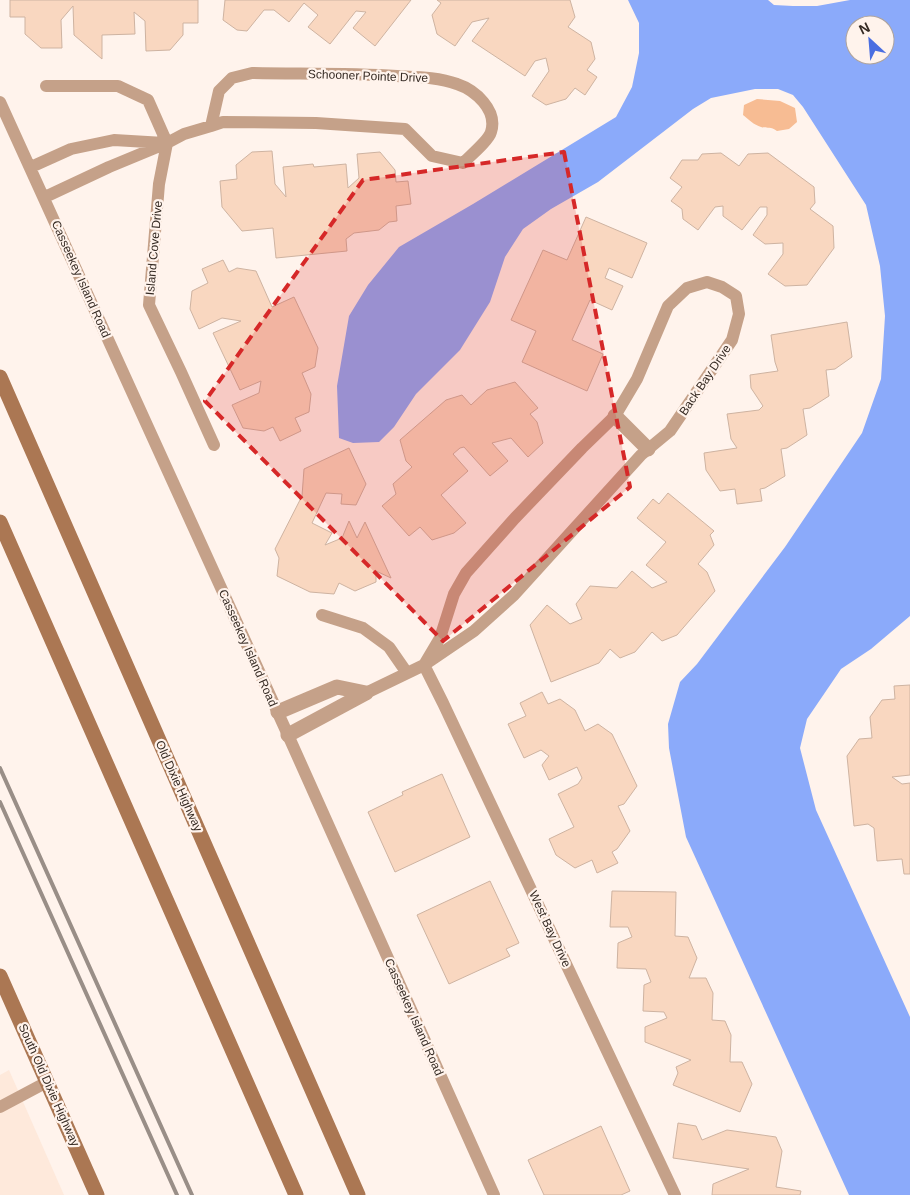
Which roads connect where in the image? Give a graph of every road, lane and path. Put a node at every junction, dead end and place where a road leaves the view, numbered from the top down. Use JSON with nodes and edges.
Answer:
{"nodes":[{"id":1,"x":46,"y":86,"type":"dead end"},
{"id":2,"x":0,"y":102,"type":"edge"},
{"id":3,"x":211,"y":126,"type":"junction"},
{"id":4,"x":167,"y":143,"type":"junction"},
{"id":5,"x":31,"y":167,"type":"junction"},
{"id":6,"x":45,"y":198,"type":"junction"},
{"id":7,"x":0,"y":377,"type":"edge"},
{"id":8,"x":615,"y":416,"type":"junction"},
{"id":9,"x":214,"y":446,"type":"dead end"},
{"id":10,"x":648,"y":449,"type":"junction"},
{"id":11,"x":0,"y":522,"type":"edge"},
{"id":12,"x":322,"y":615,"type":"dead end"},
{"id":13,"x":424,"y":665,"type":"junction"},
{"id":14,"x":407,"y":673,"type":"junction"},
{"id":15,"x":366,"y":693,"type":"junction"},
{"id":16,"x":278,"y":712,"type":"junction"},
{"id":17,"x":288,"y":735,"type":"junction"},
{"id":18,"x":0,"y":976,"type":"edge"},
{"id":19,"x":47,"y":1082,"type":"junction"},
{"id":20,"x":0,"y":1107,"type":"edge"},
{"id":21,"x":97,"y":1195,"type":"edge"},
{"id":22,"x":296,"y":1195,"type":"edge"},
{"id":23,"x":358,"y":1195,"type":"edge"},
{"id":24,"x":494,"y":1195,"type":"edge"},
{"id":25,"x":676,"y":1195,"type":"edge"}],
"edges":[{"from":1,"to":4,"type":"lane"},
{"from":2,"to":5,"type":"lane","name":"Casseekey Island Road"},
{"from":3,"to":3,"type":"lane","name":"Schooner Pointe Drive"},
{"from":3,"to":4,"type":"lane","name":"Schooner Pointe Drive"},
{"from":4,"to":5,"type":"lane","name":"Schooner Pointe Drive"},
{"from":4,"to":6,"type":"lane","name":"Schooner Pointe Drive"},
{"from":4,"to":9,"type":"lane","name":"Island Cove Drive"},
{"from":5,"to":6,"type":"lane","name":"Casseekey Island Road"},
{"from":6,"to":16,"type":"lane","name":"Casseekey Island Road"},
{"from":7,"to":23,"type":"main road","name":"Old Dixie Highway"},
{"from":8,"to":10,"type":"street"},
{"from":8,"to":10,"type":"lane","name":"Back Bay Drive"},
{"from":8,"to":13,"type":"lane","name":"Back Bay Drive"},
{"from":10,"to":13,"type":"lane","name":"Back Bay Drive"},
{"from":11,"to":22,"type":"main road"},
{"from":12,"to":14,"type":"lane"},
{"from":13,"to":14,"type":"lane","name":"Back Bay Drive"},
{"from":13,"to":25,"type":"lane","name":"West Bay Drive"},
{"from":14,"to":15,"type":"lane","name":"Back Bay Drive"},
{"from":15,"to":16,"type":"street"},
{"from":15,"to":17,"type":"street","name":"Back Bay Drive"},
{"from":16,"to":17,"type":"lane","name":"Casseekey Island Road"},
{"from":17,"to":24,"type":"lane","name":"Casseekey Island Road"},
{"from":18,"to":19,"type":"main road","name":"South Old Dixie Highway"},
{"from":19,"to":20,"type":"lane"},
{"from":19,"to":21,"type":"main road","name":"South Old Dixie Highway"}]}
